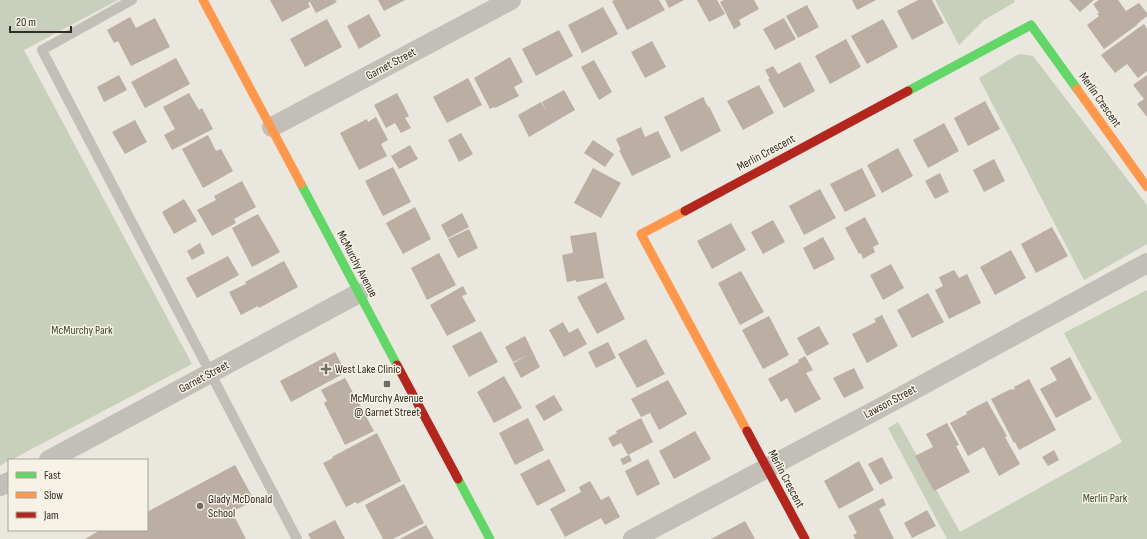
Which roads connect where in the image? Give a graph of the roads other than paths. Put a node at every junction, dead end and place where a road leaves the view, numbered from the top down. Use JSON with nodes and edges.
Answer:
{"nodes":[{"id":1,"x":132,"y":0,"type":"edge"},
{"id":2,"x":203,"y":0,"type":"edge"},
{"id":3,"x":511,"y":0,"type":"edge"},
{"id":4,"x":272,"y":128,"type":"junction"},
{"id":5,"x":1147,"y":187,"type":"edge"},
{"id":6,"x":1147,"y":263,"type":"edge"},
{"id":7,"x":359,"y":293,"type":"junction"},
{"id":8,"x":212,"y":373,"type":"junction"},
{"id":9,"x":51,"y":459,"type":"edge"},
{"id":10,"x":766,"y":468,"type":"junction"},
{"id":11,"x":297,"y":539,"type":"edge"},
{"id":12,"x":490,"y":539,"type":"edge"},
{"id":13,"x":633,"y":539,"type":"edge"},
{"id":14,"x":805,"y":539,"type":"edge"}],
"edges":[{"from":1,"to":8,"type":"lane"},
{"from":2,"to":4,"type":"street","name":"McMurchy Avenue"},
{"from":3,"to":4,"type":"street","name":"Garnet Street"},
{"from":4,"to":7,"type":"street","name":"McMurchy Avenue"},
{"from":5,"to":10,"type":"street","name":"Merlin Crescent"},
{"from":6,"to":10,"type":"street","name":"Lawson Street"},
{"from":7,"to":8,"type":"street","name":"Garnet Street"},
{"from":7,"to":12,"type":"street","name":"McMurchy Avenue"},
{"from":8,"to":9,"type":"street","name":"Garnet Street"},
{"from":8,"to":11,"type":"lane"},
{"from":10,"to":13,"type":"street","name":"Lawson Street"},
{"from":10,"to":14,"type":"street","name":"Merlin Crescent"}]}
